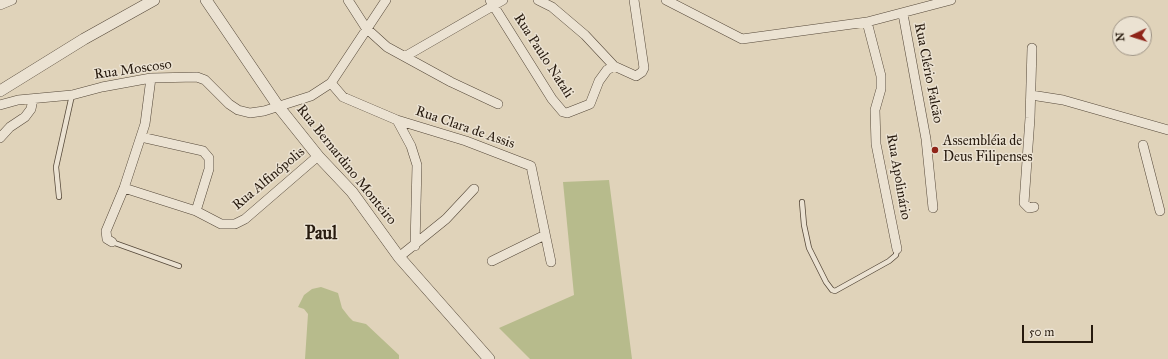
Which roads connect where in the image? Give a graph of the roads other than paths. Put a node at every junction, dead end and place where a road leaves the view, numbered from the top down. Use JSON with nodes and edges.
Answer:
{"nodes":[{"id":1,"x":12,"y":0,"type":"edge"},
{"id":2,"x":206,"y":0,"type":"edge"},
{"id":3,"x":348,"y":0,"type":"edge"},
{"id":4,"x":386,"y":0,"type":"edge"},
{"id":5,"x":503,"y":0,"type":"edge"},
{"id":6,"x":538,"y":0,"type":"edge"},
{"id":7,"x":634,"y":0,"type":"edge"},
{"id":8,"x":666,"y":0,"type":"edge"},
{"id":9,"x":951,"y":0,"type":"edge"},
{"id":10,"x":148,"y":1,"type":"edge"},
{"id":11,"x":492,"y":3,"type":"edge"},
{"id":12,"x":0,"y":5,"type":"edge"},
{"id":13,"x":903,"y":14,"type":"junction"},
{"id":14,"x":867,"y":22,"type":"junction"},
{"id":15,"x":366,"y":28,"type":"junction"},
{"id":16,"x":1032,"y":48,"type":"dead end"},
{"id":17,"x":406,"y":56,"type":"junction"},
{"id":18,"x":614,"y":66,"type":"junction"},
{"id":19,"x":151,"y":78,"type":"junction"},
{"id":20,"x":331,"y":83,"type":"junction"},
{"id":21,"x":0,"y":91,"type":"edge"},
{"id":22,"x":72,"y":95,"type":"junction"},
{"id":23,"x":1031,"y":95,"type":"junction"},
{"id":24,"x":33,"y":99,"type":"junction"},
{"id":25,"x":498,"y":104,"type":"dead end"},
{"id":26,"x":0,"y":105,"type":"edge"},
{"id":27,"x":278,"y":106,"type":"junction"},
{"id":28,"x":397,"y":120,"type":"junction"},
{"id":29,"x":1168,"y":130,"type":"edge"},
{"id":30,"x":141,"y":137,"type":"junction"},
{"id":31,"x":0,"y":138,"type":"edge"},
{"id":32,"x":1143,"y":145,"type":"dead end"},
{"id":33,"x":317,"y":154,"type":"junction"},
{"id":34,"x":276,"y":186,"type":"dead end"},
{"id":35,"x":124,"y":188,"type":"junction"},
{"id":36,"x":474,"y":189,"type":"dead end"},
{"id":37,"x":59,"y":197,"type":"dead end"},
{"id":38,"x":802,"y":202,"type":"dead end"},
{"id":39,"x":1034,"y":207,"type":"dead end"},
{"id":40,"x":933,"y":208,"type":"dead end"},
{"id":41,"x":196,"y":211,"type":"junction"},
{"id":42,"x":1160,"y":211,"type":"dead end"},
{"id":43,"x":545,"y":235,"type":"junction"},
{"id":44,"x":112,"y":242,"type":"joint"},
{"id":45,"x":415,"y":246,"type":"junction"},
{"id":46,"x":897,"y":249,"type":"joint"},
{"id":47,"x":400,"y":257,"type":"junction"},
{"id":48,"x":492,"y":261,"type":"dead end"},
{"id":49,"x":551,"y":262,"type":"dead end"},
{"id":50,"x":180,"y":266,"type":"dead end"},
{"id":51,"x":488,"y":359,"type":"edge"}],
"edges":[{"from":1,"to":12,"type":"street"},
{"from":2,"to":27,"type":"street","name":"Rua Bernardino Monteiro"},
{"from":3,"to":15,"type":"street"},
{"from":4,"to":15,"type":"street"},
{"from":5,"to":11,"type":"street"},
{"from":6,"to":18,"type":"street"},
{"from":7,"to":18,"type":"street"},
{"from":8,"to":14,"type":"street"},
{"from":9,"to":13,"type":"street"},
{"from":10,"to":21,"type":"street"},
{"from":11,"to":17,"type":"street"},
{"from":11,"to":18,"type":"street","name":"Rua Paulo Natali"},
{"from":13,"to":14,"type":"street"},
{"from":13,"to":40,"type":"street","name":"Rua Clério Falcão"},
{"from":14,"to":46,"type":"street","name":"Rua Apolinário"},
{"from":15,"to":17,"type":"street"},
{"from":15,"to":20,"type":"street"},
{"from":16,"to":23,"type":"street"},
{"from":17,"to":25,"type":"street"},
{"from":19,"to":22,"type":"street","name":"Rua Moscoso"},
{"from":19,"to":27,"type":"street","name":"Rua Moscoso"},
{"from":19,"to":30,"type":"street"},
{"from":20,"to":27,"type":"street","name":"Rua Moscoso"},
{"from":20,"to":28,"type":"street","name":"Rua Clara de Assis"},
{"from":22,"to":24,"type":"street","name":"Rua Moscoso"},
{"from":22,"to":37,"type":"lane"},
{"from":23,"to":29,"type":"street"},
{"from":23,"to":39,"type":"street"},
{"from":24,"to":26,"type":"street","name":"Rua Moscoso"},
{"from":24,"to":31,"type":"street"},
{"from":27,"to":33,"type":"street","name":"Rua Bernardino Monteiro"},
{"from":28,"to":43,"type":"street","name":"Rua Clara de Assis"},
{"from":28,"to":45,"type":"street"},
{"from":30,"to":35,"type":"street"},
{"from":30,"to":41,"type":"street"},
{"from":32,"to":42,"type":"street"},
{"from":33,"to":34,"type":"street","name":"Rua Alfinópolis"},
{"from":33,"to":41,"type":"street","name":"Rua Alfinópolis"},
{"from":33,"to":47,"type":"street","name":"Rua Bernardino Monteiro"},
{"from":35,"to":41,"type":"street","name":"Rua Alfinópolis"},
{"from":35,"to":44,"type":"street"},
{"from":36,"to":45,"type":"street"},
{"from":38,"to":46,"type":"lane"},
{"from":43,"to":48,"type":"street"},
{"from":43,"to":49,"type":"street","name":"Rua Clara de Assis"},
{"from":44,"to":50,"type":"lane"},
{"from":45,"to":47,"type":"street"},
{"from":47,"to":51,"type":"street","name":"Rua Bernardino Monteiro"}]}
